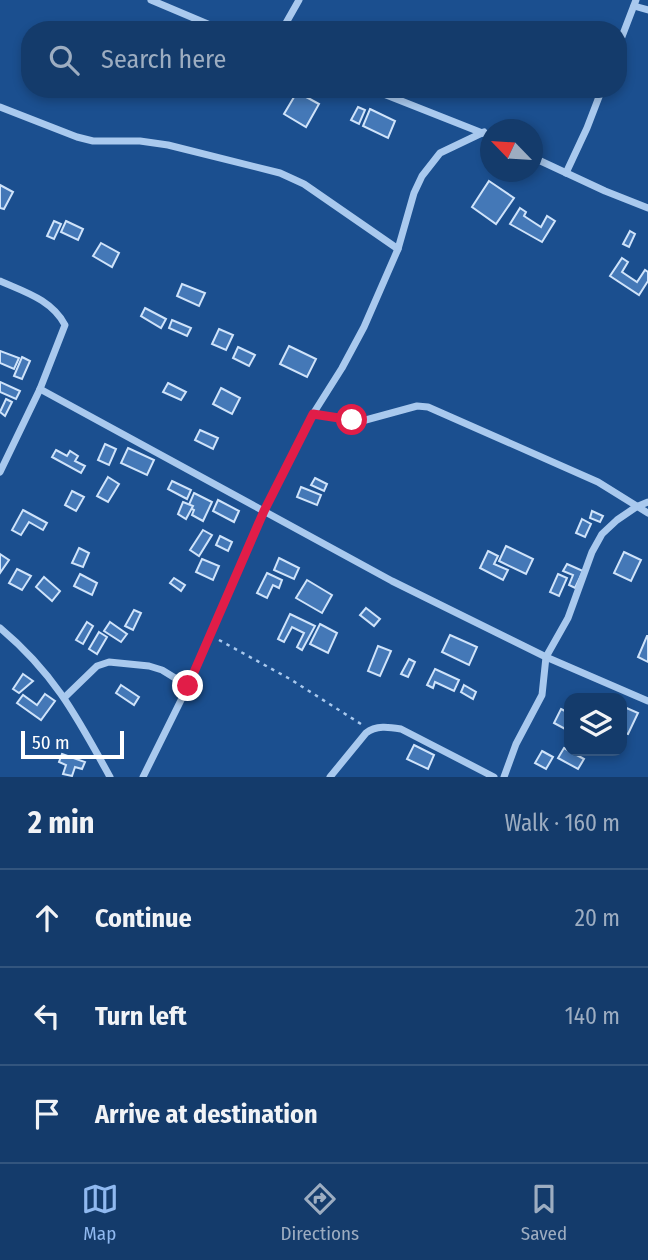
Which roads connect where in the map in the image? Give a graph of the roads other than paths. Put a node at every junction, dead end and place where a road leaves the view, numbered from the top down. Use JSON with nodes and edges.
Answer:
{"nodes":[{"id":1,"x":151,"y":0,"type":"edge"},
{"id":2,"x":299,"y":0,"type":"edge"},
{"id":3,"x":635,"y":3,"type":"edge"},
{"id":4,"x":648,"y":10,"type":"edge"},
{"id":5,"x":201,"y":21,"type":"edge"},
{"id":6,"x":287,"y":21,"type":"edge"},
{"id":7,"x":627,"y":24,"type":"edge"},
{"id":8,"x":394,"y":98,"type":"edge"},
{"id":9,"x":598,"y":98,"type":"edge"},
{"id":10,"x":0,"y":107,"type":"edge"},
{"id":11,"x":480,"y":131,"type":"edge"},
{"id":12,"x":480,"y":137,"type":"edge"},
{"id":13,"x":543,"y":162,"type":"edge"},
{"id":14,"x":566,"y":173,"type":"junction"},
{"id":15,"x":648,"y":208,"type":"edge"},
{"id":16,"x":398,"y":249,"type":"junction"},
{"id":17,"x":0,"y":281,"type":"edge"},
{"id":18,"x":40,"y":389,"type":"junction"},
{"id":19,"x":313,"y":414,"type":"junction"},
{"id":20,"x":0,"y":472,"type":"edge"},
{"id":21,"x":648,"y":502,"type":"edge"},
{"id":22,"x":636,"y":506,"type":"junction"},
{"id":23,"x":264,"y":511,"type":"junction"},
{"id":24,"x":648,"y":513,"type":"edge"},
{"id":25,"x":0,"y":628,"type":"edge"},
{"id":26,"x":546,"y":657,"type":"junction"},
{"id":27,"x":188,"y":686,"type":"junction"},
{"id":28,"x":65,"y":697,"type":"junction"},
{"id":29,"x":648,"y":701,"type":"edge"},
{"id":30,"x":110,"y":777,"type":"edge"},
{"id":31,"x":143,"y":777,"type":"edge"},
{"id":32,"x":330,"y":777,"type":"edge"},
{"id":33,"x":494,"y":777,"type":"edge"},
{"id":34,"x":505,"y":777,"type":"edge"}],
"edges":[{"from":1,"to":5,"type":"street"},
{"from":2,"to":6,"type":"street"},
{"from":3,"to":4,"type":"street"},
{"from":3,"to":7,"type":"street"},
{"from":8,"to":11,"type":"street"},
{"from":9,"to":14,"type":"street"},
{"from":10,"to":16,"type":"street"},
{"from":12,"to":16,"type":"street"},
{"from":13,"to":14,"type":"street"},
{"from":14,"to":15,"type":"street"},
{"from":16,"to":19,"type":"street"},
{"from":17,"to":18,"type":"street"},
{"from":18,"to":20,"type":"street"},
{"from":18,"to":23,"type":"street"},
{"from":19,"to":22,"type":"street"},
{"from":19,"to":23,"type":"street"},
{"from":21,"to":22,"type":"street"},
{"from":22,"to":24,"type":"street"},
{"from":22,"to":26,"type":"street"},
{"from":23,"to":26,"type":"street"},
{"from":23,"to":27,"type":"street"},
{"from":25,"to":28,"type":"street"},
{"from":26,"to":29,"type":"street"},
{"from":26,"to":34,"type":"street"},
{"from":27,"to":28,"type":"street"},
{"from":27,"to":31,"type":"street"},
{"from":28,"to":30,"type":"street"},
{"from":32,"to":33,"type":"street"}]}
